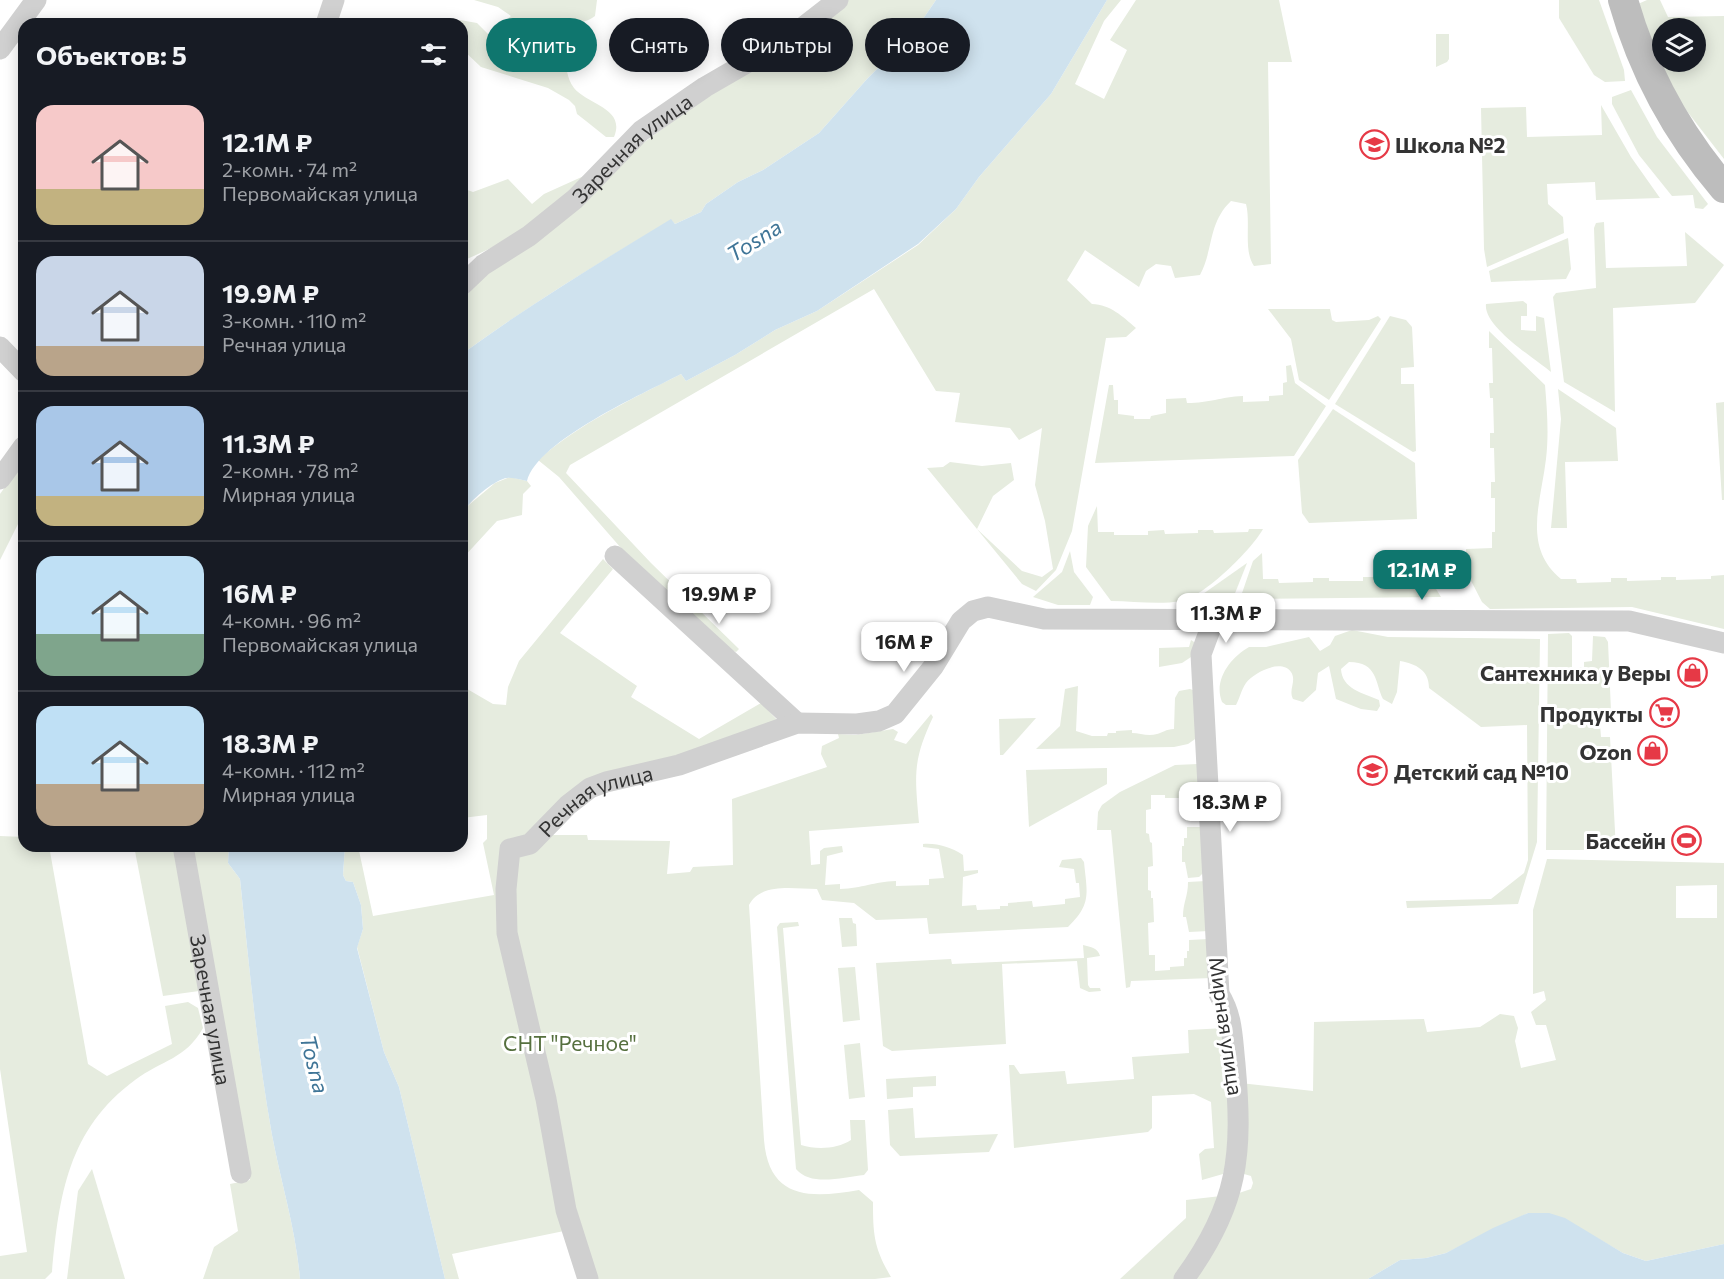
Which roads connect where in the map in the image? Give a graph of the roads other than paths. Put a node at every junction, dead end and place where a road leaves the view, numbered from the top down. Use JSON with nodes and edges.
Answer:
{"nodes":[{"id":1,"x":36,"y":0,"type":"edge"},
{"id":2,"x":334,"y":0,"type":"edge"},
{"id":3,"x":837,"y":0,"type":"edge"},
{"id":4,"x":1623,"y":0,"type":"edge"},
{"id":5,"x":23,"y":18,"type":"edge"},
{"id":6,"x":328,"y":18,"type":"edge"},
{"id":7,"x":18,"y":24,"type":"edge"},
{"id":8,"x":0,"y":49,"type":"edge"},
{"id":9,"x":1724,"y":188,"type":"edge"},
{"id":10,"x":472,"y":268,"type":"edge"},
{"id":11,"x":0,"y":347,"type":"edge"},
{"id":12,"x":18,"y":366,"type":"edge"},
{"id":13,"x":18,"y":454,"type":"edge"},
{"id":14,"x":0,"y":479,"type":"edge"},
{"id":15,"x":615,"y":556,"type":"dead end"},
{"id":16,"x":1214,"y":619,"type":"junction"},
{"id":17,"x":1724,"y":643,"type":"edge"},
{"id":18,"x":797,"y":723,"type":"junction"},
{"id":19,"x":184,"y":852,"type":"edge"},
{"id":20,"x":241,"y":1173,"type":"dead end"},
{"id":21,"x":588,"y":1279,"type":"edge"},
{"id":22,"x":1184,"y":1279,"type":"edge"}],
"edges":[{"from":1,"to":5,"type":"street"},
{"from":2,"to":6,"type":"street"},
{"from":3,"to":10,"type":"street","name":"Заречная улица"},
{"from":4,"to":9,"type":"main road"},
{"from":7,"to":8,"type":"street"},
{"from":11,"to":12,"type":"street"},
{"from":13,"to":14,"type":"street"},
{"from":15,"to":18,"type":"street"},
{"from":16,"to":17,"type":"street"},
{"from":16,"to":18,"type":"street"},
{"from":16,"to":22,"type":"street","name":"Мирная улица"},
{"from":18,"to":21,"type":"street","name":"Речная улица"},
{"from":19,"to":20,"type":"street","name":"Заречная улица"}]}
